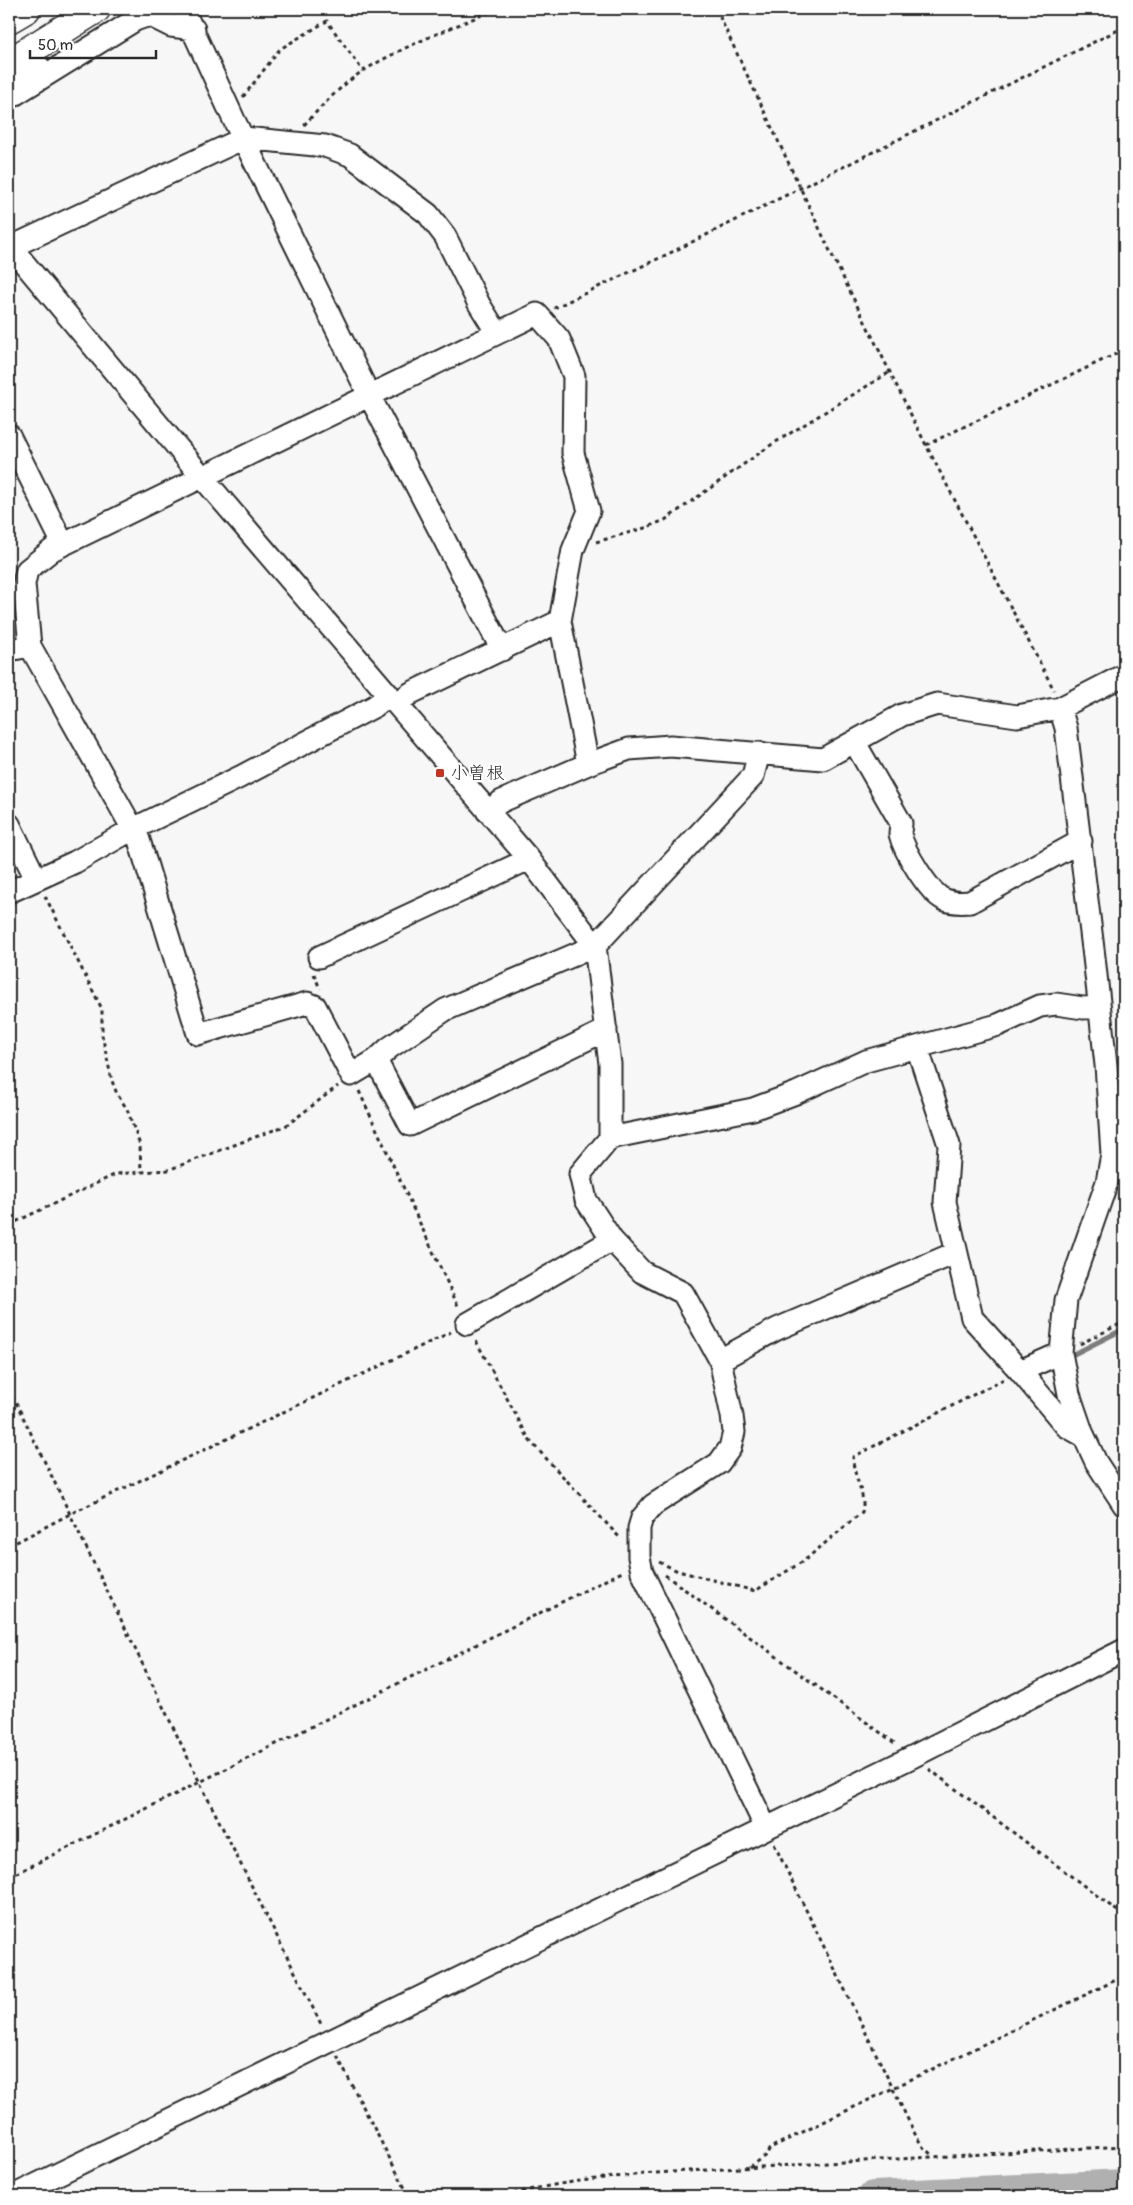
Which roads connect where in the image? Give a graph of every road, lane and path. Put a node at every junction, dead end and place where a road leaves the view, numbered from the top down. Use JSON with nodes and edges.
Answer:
{"nodes":[{"id":1,"x":26,"y":9,"type":"edge"},
{"id":2,"x":96,"y":9,"type":"edge"},
{"id":3,"x":184,"y":9,"type":"edge"},
{"id":4,"x":496,"y":9,"type":"edge"},
{"id":5,"x":716,"y":9,"type":"edge"},
{"id":6,"x":9,"y":19,"type":"edge"},
{"id":7,"x":196,"y":19,"type":"edge"},
{"id":8,"x":124,"y":25,"type":"junction"},
{"id":9,"x":1124,"y":27,"type":"edge"},
{"id":10,"x":9,"y":63,"type":"edge"},
{"id":11,"x":363,"y":71,"type":"junction"},
{"id":12,"x":9,"y":77,"type":"edge"},
{"id":13,"x":9,"y":98,"type":"edge"},
{"id":14,"x":239,"y":129,"type":"junction"},
{"id":15,"x":288,"y":142,"type":"junction"},
{"id":16,"x":801,"y":186,"type":"junction"},
{"id":17,"x":9,"y":247,"type":"edge"},
{"id":18,"x":537,"y":314,"type":"junction"},
{"id":19,"x":496,"y":333,"type":"junction"},
{"id":20,"x":1124,"y":350,"type":"edge"},
{"id":21,"x":890,"y":372,"type":"junction"},
{"id":22,"x":370,"y":397,"type":"junction"},
{"id":23,"x":9,"y":435,"type":"edge"},
{"id":24,"x":926,"y":445,"type":"junction"},
{"id":25,"x":203,"y":478,"type":"junction"},
{"id":26,"x":63,"y":544,"type":"junction"},
{"id":27,"x":573,"y":550,"type":"junction"},
{"id":28,"x":560,"y":621,"type":"junction"},
{"id":29,"x":30,"y":646,"type":"junction"},
{"id":30,"x":9,"y":650,"type":"edge"},
{"id":31,"x":502,"y":650,"type":"junction"},
{"id":32,"x":1124,"y":675,"type":"edge"},
{"id":33,"x":393,"y":699,"type":"junction"},
{"id":34,"x":1060,"y":708,"type":"junction"},
{"id":35,"x":855,"y":742,"type":"junction"},
{"id":36,"x":759,"y":753,"type":"junction"},
{"id":37,"x":588,"y":764,"type":"junction"},
{"id":38,"x":486,"y":811,"type":"junction"},
{"id":39,"x":9,"y":824,"type":"edge"},
{"id":40,"x":133,"y":829,"type":"junction"},
{"id":41,"x":1081,"y":841,"type":"junction"},
{"id":42,"x":529,"y":859,"type":"junction"},
{"id":43,"x":36,"y":879,"type":"junction"},
{"id":44,"x":9,"y":892,"type":"edge"},
{"id":45,"x":596,"y":946,"type":"junction"},
{"id":46,"x":318,"y":957,"type":"joint"},
{"id":47,"x":316,"y":1006,"type":"junction"},
{"id":48,"x":1099,"y":1007,"type":"junction"},
{"id":49,"x":606,"y":1030,"type":"junction"},
{"id":50,"x":917,"y":1047,"type":"junction"},
{"id":51,"x":376,"y":1060,"type":"junction"},
{"id":52,"x":351,"y":1075,"type":"junction"},
{"id":53,"x":610,"y":1138,"type":"junction"},
{"id":54,"x":141,"y":1172,"type":"junction"},
{"id":55,"x":9,"y":1225,"type":"edge"},
{"id":56,"x":612,"y":1240,"type":"junction"},
{"id":57,"x":956,"y":1253,"type":"junction"},
{"id":58,"x":1124,"y":1322,"type":"edge"},
{"id":59,"x":467,"y":1324,"type":"junction"},
{"id":60,"x":1061,"y":1353,"type":"junction"},
{"id":61,"x":720,"y":1360,"type":"junction"},
{"id":62,"x":1020,"y":1371,"type":"junction"},
{"id":63,"x":9,"y":1388,"type":"edge"},
{"id":64,"x":1084,"y":1436,"type":"junction"},
{"id":65,"x":1124,"y":1505,"type":"edge"},
{"id":66,"x":70,"y":1514,"type":"junction"},
{"id":67,"x":9,"y":1546,"type":"edge"},
{"id":68,"x":639,"y":1557,"type":"junction"},
{"id":69,"x":1124,"y":1650,"type":"edge"},
{"id":70,"x":912,"y":1757,"type":"junction"},
{"id":71,"x":200,"y":1783,"type":"junction"},
{"id":72,"x":766,"y":1828,"type":"junction"},
{"id":73,"x":9,"y":1877,"type":"edge"},
{"id":74,"x":1124,"y":1916,"type":"edge"},
{"id":75,"x":1124,"y":1976,"type":"edge"},
{"id":76,"x":330,"y":2041,"type":"junction"},
{"id":77,"x":894,"y":2089,"type":"junction"},
{"id":78,"x":1124,"y":2146,"type":"edge"},
{"id":79,"x":934,"y":2156,"type":"junction"},
{"id":80,"x":749,"y":2167,"type":"junction"},
{"id":81,"x":13,"y":2196,"type":"edge"},
{"id":82,"x":408,"y":2196,"type":"edge"},
{"id":83,"x":506,"y":2196,"type":"edge"}],
"edges":[{"from":1,"to":6,"type":"highway"},
{"from":2,"to":10,"type":"highway"},
{"from":3,"to":7,"type":"street"},
{"from":4,"to":11,"type":"path"},
{"from":5,"to":16,"type":"path"},
{"from":7,"to":8,"type":"street"},
{"from":7,"to":14,"type":"street"},
{"from":8,"to":12,"type":"street"},
{"from":8,"to":13,"type":"street"},
{"from":9,"to":16,"type":"path"},
{"from":11,"to":14,"type":"path"},
{"from":11,"to":15,"type":"path"},
{"from":14,"to":15,"type":"street"},
{"from":14,"to":17,"type":"street"},
{"from":14,"to":22,"type":"street"},
{"from":15,"to":19,"type":"street"},
{"from":16,"to":18,"type":"path"},
{"from":16,"to":21,"type":"path"},
{"from":17,"to":25,"type":"street"},
{"from":18,"to":19,"type":"street"},
{"from":18,"to":27,"type":"street"},
{"from":19,"to":22,"type":"street"},
{"from":20,"to":24,"type":"path"},
{"from":21,"to":24,"type":"path"},
{"from":21,"to":27,"type":"path"},
{"from":22,"to":25,"type":"street"},
{"from":22,"to":31,"type":"street"},
{"from":23,"to":26,"type":"street"},
{"from":24,"to":34,"type":"path"},
{"from":25,"to":26,"type":"street"},
{"from":25,"to":33,"type":"street"},
{"from":26,"to":29,"type":"street"},
{"from":27,"to":28,"type":"street"},
{"from":28,"to":31,"type":"street"},
{"from":28,"to":37,"type":"street"},
{"from":29,"to":30,"type":"street"},
{"from":29,"to":40,"type":"street"},
{"from":31,"to":33,"type":"street"},
{"from":32,"to":34,"type":"street"},
{"from":33,"to":38,"type":"street"},
{"from":33,"to":40,"type":"street"},
{"from":34,"to":35,"type":"street"},
{"from":34,"to":41,"type":"street"},
{"from":35,"to":36,"type":"street"},
{"from":35,"to":41,"type":"street"},
{"from":36,"to":37,"type":"street"},
{"from":36,"to":45,"type":"street"},
{"from":37,"to":38,"type":"street"},
{"from":38,"to":42,"type":"street"},
{"from":39,"to":43,"type":"street"},
{"from":40,"to":43,"type":"street"},
{"from":40,"to":47,"type":"street"},
{"from":41,"to":48,"type":"street"},
{"from":42,"to":45,"type":"street"},
{"from":42,"to":46,"type":"street"},
{"from":43,"to":44,"type":"street"},
{"from":43,"to":54,"type":"path"},
{"from":45,"to":49,"type":"street"},
{"from":45,"to":51,"type":"street"},
{"from":46,"to":47,"type":"path"},
{"from":47,"to":52,"type":"street"},
{"from":48,"to":50,"type":"street"},
{"from":48,"to":60,"type":"street"},
{"from":49,"to":51,"type":"street"},
{"from":49,"to":53,"type":"street"},
{"from":50,"to":53,"type":"street"},
{"from":50,"to":57,"type":"street"},
{"from":51,"to":52,"type":"street"},
{"from":52,"to":54,"type":"path"},
{"from":52,"to":59,"type":"path"},
{"from":53,"to":56,"type":"street"},
{"from":54,"to":55,"type":"path"},
{"from":56,"to":59,"type":"street"},
{"from":56,"to":61,"type":"street"},
{"from":57,"to":61,"type":"street"},
{"from":57,"to":62,"type":"street"},
{"from":58,"to":60,"type":"path"},
{"from":59,"to":66,"type":"path"},
{"from":59,"to":68,"type":"path"},
{"from":60,"to":62,"type":"street"},
{"from":60,"to":64,"type":"street"},
{"from":61,"to":68,"type":"street"},
{"from":62,"to":64,"type":"street"},
{"from":62,"to":68,"type":"path"},
{"from":63,"to":66,"type":"path"},
{"from":64,"to":65,"type":"street"},
{"from":66,"to":67,"type":"path"},
{"from":66,"to":71,"type":"path"},
{"from":68,"to":70,"type":"path"},
{"from":68,"to":71,"type":"path"},
{"from":68,"to":72,"type":"street"},
{"from":69,"to":70,"type":"street"},
{"from":70,"to":72,"type":"street"},
{"from":70,"to":74,"type":"path"},
{"from":71,"to":73,"type":"path"},
{"from":71,"to":76,"type":"path"},
{"from":72,"to":76,"type":"street"},
{"from":72,"to":77,"type":"path"},
{"from":75,"to":77,"type":"path"},
{"from":76,"to":81,"type":"street"},
{"from":76,"to":82,"type":"path"},
{"from":77,"to":79,"type":"path"},
{"from":77,"to":80,"type":"path"},
{"from":78,"to":79,"type":"path"},
{"from":79,"to":80,"type":"path"},
{"from":80,"to":83,"type":"path"}]}
